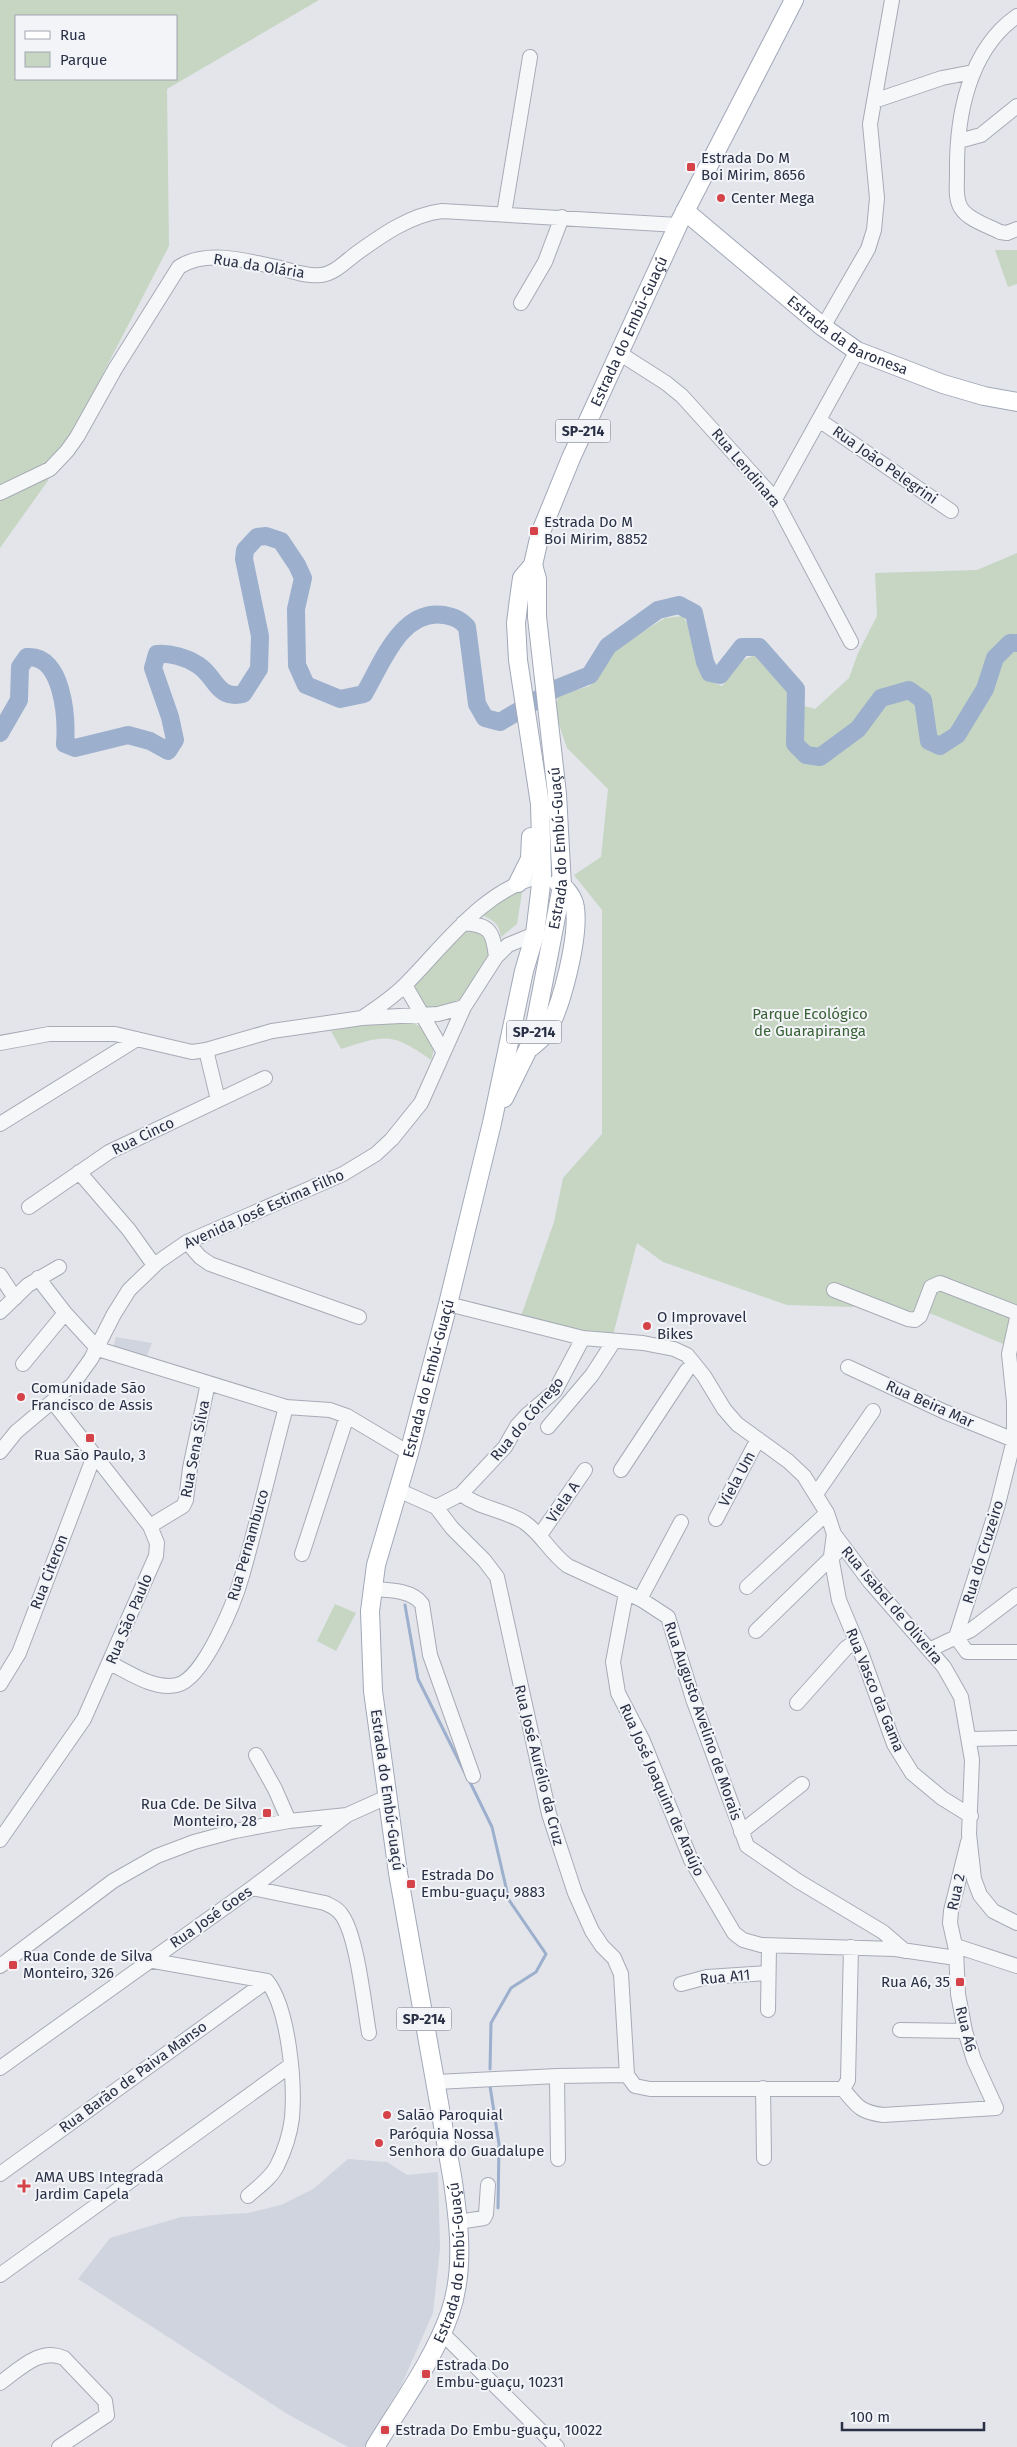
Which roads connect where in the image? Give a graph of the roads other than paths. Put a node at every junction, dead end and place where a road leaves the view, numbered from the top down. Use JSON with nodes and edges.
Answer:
{"nodes":[{"id":1,"x":794,"y":0,"type":"edge"},
{"id":2,"x":892,"y":0,"type":"edge"},
{"id":3,"x":1017,"y":16,"type":"edge"},
{"id":4,"x":530,"y":57,"type":"dead end"},
{"id":5,"x":973,"y":72,"type":"junction"},
{"id":6,"x":874,"y":101,"type":"junction"},
{"id":7,"x":1017,"y":106,"type":"edge"},
{"id":8,"x":959,"y":141,"type":"junction"},
{"id":9,"x":504,"y":214,"type":"junction"},
{"id":10,"x":562,"y":217,"type":"junction"},
{"id":11,"x":689,"y":217,"type":"junction"},
{"id":12,"x":1017,"y":229,"type":"edge"},
{"id":13,"x":522,"y":303,"type":"dead end"},
{"id":14,"x":823,"y":327,"type":"junction"},
{"id":15,"x":857,"y":351,"type":"junction"},
{"id":16,"x":619,"y":353,"type":"junction"},
{"id":17,"x":1017,"y":402,"type":"edge"},
{"id":18,"x":819,"y":420,"type":"junction"},
{"id":19,"x":0,"y":493,"type":"edge"},
{"id":20,"x":775,"y":499,"type":"junction"},
{"id":21,"x":951,"y":511,"type":"dead end"},
{"id":22,"x":533,"y":565,"type":"junction"},
{"id":23,"x":851,"y":642,"type":"dead end"},
{"id":24,"x":533,"y":760,"type":"junction"},
{"id":25,"x":542,"y":876,"type":"junction"},
{"id":26,"x":518,"y":883,"type":"junction"},
{"id":27,"x":562,"y":886,"type":"junction"},
{"id":28,"x":463,"y":923,"type":"junction"},
{"id":29,"x":554,"y":933,"type":"junction"},
{"id":30,"x":535,"y":934,"type":"junction"},
{"id":31,"x":496,"y":957,"type":"junction"},
{"id":32,"x":405,"y":985,"type":"junction"},
{"id":33,"x":464,"y":1007,"type":"junction"},
{"id":34,"x":423,"y":1015,"type":"junction"},
{"id":35,"x":362,"y":1018,"type":"junction"},
{"id":36,"x":137,"y":1039,"type":"junction"},
{"id":37,"x":0,"y":1043,"type":"edge"},
{"id":38,"x":530,"y":1048,"type":"junction"},
{"id":39,"x":206,"y":1050,"type":"junction"},
{"id":40,"x":443,"y":1052,"type":"junction"},
{"id":41,"x":265,"y":1078,"type":"dead end"},
{"id":42,"x":218,"y":1100,"type":"junction"},
{"id":43,"x":492,"y":1123,"type":"junction"},
{"id":44,"x":0,"y":1124,"type":"edge"},
{"id":45,"x":79,"y":1172,"type":"junction"},
{"id":46,"x":29,"y":1207,"type":"dead end"},
{"id":47,"x":187,"y":1242,"type":"junction"},
{"id":48,"x":154,"y":1265,"type":"junction"},
{"id":49,"x":59,"y":1267,"type":"dead end"},
{"id":50,"x":0,"y":1275,"type":"edge"},
{"id":51,"x":38,"y":1278,"type":"junction"},
{"id":52,"x":834,"y":1290,"type":"dead end"},
{"id":53,"x":15,"y":1298,"type":"junction"},
{"id":54,"x":448,"y":1304,"type":"junction"},
{"id":55,"x":0,"y":1312,"type":"edge"},
{"id":56,"x":65,"y":1312,"type":"junction"},
{"id":57,"x":1017,"y":1313,"type":"edge"},
{"id":58,"x":359,"y":1317,"type":"dead end"},
{"id":59,"x":1017,"y":1318,"type":"edge"},
{"id":60,"x":583,"y":1338,"type":"junction"},
{"id":61,"x":614,"y":1342,"type":"junction"},
{"id":62,"x":98,"y":1349,"type":"junction"},
{"id":63,"x":1013,"y":1353,"type":"edge"},
{"id":64,"x":23,"y":1364,"type":"dead end"},
{"id":65,"x":689,"y":1365,"type":"junction"},
{"id":66,"x":848,"y":1367,"type":"dead end"},
{"id":67,"x":208,"y":1383,"type":"junction"},
{"id":68,"x":53,"y":1402,"type":"junction"},
{"id":69,"x":286,"y":1406,"type":"junction"},
{"id":70,"x":873,"y":1411,"type":"dead end"},
{"id":71,"x":347,"y":1416,"type":"junction"},
{"id":72,"x":548,"y":1427,"type":"dead end"},
{"id":73,"x":758,"y":1439,"type":"junction"},
{"id":74,"x":1014,"y":1440,"type":"junction"},
{"id":75,"x":1,"y":1447,"type":"edge"},
{"id":76,"x":409,"y":1453,"type":"junction"},
{"id":77,"x":94,"y":1456,"type":"junction"},
{"id":78,"x":585,"y":1470,"type":"dead end"},
{"id":79,"x":621,"y":1470,"type":"dead end"},
{"id":80,"x":398,"y":1490,"type":"junction"},
{"id":81,"x":461,"y":1494,"type":"junction"},
{"id":82,"x":816,"y":1494,"type":"junction"},
{"id":83,"x":436,"y":1507,"type":"junction"},
{"id":84,"x":827,"y":1513,"type":"junction"},
{"id":85,"x":716,"y":1519,"type":"dead end"},
{"id":86,"x":681,"y":1522,"type":"dead end"},
{"id":87,"x":150,"y":1526,"type":"junction"},
{"id":88,"x":834,"y":1534,"type":"junction"},
{"id":89,"x":540,"y":1535,"type":"junction"},
{"id":90,"x":844,"y":1547,"type":"junction"},
{"id":91,"x":302,"y":1554,"type":"dead end"},
{"id":92,"x":831,"y":1556,"type":"junction"},
{"id":93,"x":747,"y":1587,"type":"dead end"},
{"id":94,"x":372,"y":1589,"type":"junction"},
{"id":95,"x":626,"y":1593,"type":"junction"},
{"id":96,"x":1017,"y":1594,"type":"edge"},
{"id":97,"x":640,"y":1599,"type":"junction"},
{"id":98,"x":756,"y":1631,"type":"dead end"},
{"id":99,"x":956,"y":1637,"type":"junction"},
{"id":100,"x":856,"y":1642,"type":"junction"},
{"id":101,"x":929,"y":1650,"type":"junction"},
{"id":102,"x":1017,"y":1652,"type":"edge"},
{"id":103,"x":110,"y":1663,"type":"junction"},
{"id":104,"x":0,"y":1684,"type":"edge"},
{"id":105,"x":797,"y":1703,"type":"dead end"},
{"id":106,"x":1017,"y":1738,"type":"edge"},
{"id":107,"x":970,"y":1739,"type":"junction"},
{"id":108,"x":256,"y":1755,"type":"dead end"},
{"id":109,"x":473,"y":1776,"type":"dead end"},
{"id":110,"x":802,"y":1784,"type":"dead end"},
{"id":111,"x":387,"y":1798,"type":"junction"},
{"id":112,"x":347,"y":1815,"type":"junction"},
{"id":113,"x":971,"y":1816,"type":"junction"},
{"id":114,"x":289,"y":1821,"type":"junction"},
{"id":115,"x":741,"y":1832,"type":"junction"},
{"id":116,"x":969,"y":1834,"type":"junction"},
{"id":117,"x":0,"y":1840,"type":"edge"},
{"id":118,"x":252,"y":1888,"type":"junction"},
{"id":119,"x":1017,"y":1923,"type":"edge"},
{"id":120,"x":769,"y":1946,"type":"junction"},
{"id":121,"x":850,"y":1947,"type":"junction"},
{"id":122,"x":905,"y":1951,"type":"junction"},
{"id":123,"x":956,"y":1952,"type":"junction"},
{"id":124,"x":148,"y":1960,"type":"junction"},
{"id":125,"x":2,"y":1964,"type":"edge"},
{"id":126,"x":1017,"y":1966,"type":"edge"},
{"id":127,"x":768,"y":1973,"type":"junction"},
{"id":128,"x":267,"y":1981,"type":"junction"},
{"id":129,"x":681,"y":1984,"type":"dead end"},
{"id":130,"x":768,"y":2010,"type":"dead end"},
{"id":131,"x":900,"y":2030,"type":"dead end"},
{"id":132,"x":965,"y":2030,"type":"junction"},
{"id":133,"x":369,"y":2033,"type":"dead end"},
{"id":134,"x":291,"y":2065,"type":"junction"},
{"id":135,"x":0,"y":2068,"type":"edge"},
{"id":136,"x":627,"y":2075,"type":"junction"},
{"id":137,"x":557,"y":2076,"type":"junction"},
{"id":138,"x":436,"y":2082,"type":"junction"},
{"id":139,"x":763,"y":2088,"type":"junction"},
{"id":140,"x":843,"y":2089,"type":"junction"},
{"id":141,"x":764,"y":2158,"type":"dead end"},
{"id":142,"x":558,"y":2159,"type":"dead end"},
{"id":143,"x":0,"y":2174,"type":"edge"},
{"id":144,"x":488,"y":2186,"type":"dead end"},
{"id":145,"x":248,"y":2196,"type":"dead end"},
{"id":146,"x":458,"y":2222,"type":"junction"},
{"id":147,"x":0,"y":2275,"type":"edge"},
{"id":148,"x":442,"y":2333,"type":"junction"},
{"id":149,"x":0,"y":2383,"type":"edge"},
{"id":150,"x":58,"y":2447,"type":"edge"},
{"id":151,"x":375,"y":2447,"type":"edge"},
{"id":152,"x":557,"y":2447,"type":"edge"}],
"edges":[{"from":1,"to":11,"type":"main road","number":"SP-214"},
{"from":2,"to":6,"type":"street"},
{"from":3,"to":5,"type":"street"},
{"from":4,"to":9,"type":"street"},
{"from":5,"to":6,"type":"street"},
{"from":5,"to":8,"type":"street"},
{"from":6,"to":14,"type":"street"},
{"from":7,"to":8,"type":"street"},
{"from":8,"to":12,"type":"street"},
{"from":9,"to":10,"type":"street","name":"Rua da Olária"},
{"from":9,"to":19,"type":"street","name":"Rua da Olária"},
{"from":10,"to":11,"type":"street","name":"Rua da Olária"},
{"from":10,"to":13,"type":"street"},
{"from":11,"to":14,"type":"main road","name":"Estrada da Baronesa"},
{"from":11,"to":16,"type":"main road","name":"Estrada do Embú-Guaçú","number":"SP-214"},
{"from":14,"to":15,"type":"main road","name":"Estrada da Baronesa"},
{"from":15,"to":17,"type":"main road","name":"Estrada da Baronesa"},
{"from":15,"to":18,"type":"street"},
{"from":16,"to":20,"type":"street","name":"Rua Lendinara"},
{"from":16,"to":22,"type":"main road","name":"Estrada do Embú-Guaçú","number":"SP-214"},
{"from":18,"to":20,"type":"street"},
{"from":18,"to":21,"type":"street","name":"Rua João Pelegrini"},
{"from":20,"to":23,"type":"street","name":"Rua Lendinara"},
{"from":22,"to":24,"type":"main road","name":"Estrada do Embú-Guaçú","number":"SP-214"},
{"from":22,"to":27,"type":"main road","name":"Estrada do Embú-Guaçú","number":"SP-214"},
{"from":24,"to":25,"type":"main road","name":"Estrada do Embú-Guaçú","number":"SP-214"},
{"from":24,"to":26,"type":"main road"},
{"from":25,"to":26,"type":"street"},
{"from":25,"to":27,"type":"main road"},
{"from":25,"to":30,"type":"main road","name":"Estrada do Embú-Guaçú","number":"SP-214"},
{"from":26,"to":28,"type":"street"},
{"from":27,"to":29,"type":"main road","name":"Estrada do Embú-Guaçú","number":"SP-214"},
{"from":27,"to":38,"type":"main road"},
{"from":28,"to":31,"type":"street"},
{"from":28,"to":32,"type":"street"},
{"from":29,"to":30,"type":"main road"},
{"from":29,"to":38,"type":"main road","name":"Estrada do Embú-Guaçú","number":"SP-214"},
{"from":30,"to":31,"type":"street","name":"Avenida José Estima Filho"},
{"from":30,"to":43,"type":"main road","name":"Estrada do Embú-Guaçú","number":"SP-214"},
{"from":31,"to":33,"type":"street","name":"Avenida José Estima Filho"},
{"from":32,"to":34,"type":"street"},
{"from":32,"to":35,"type":"street"},
{"from":33,"to":34,"type":"street"},
{"from":33,"to":40,"type":"street","name":"Avenida José Estima Filho"},
{"from":34,"to":35,"type":"street"},
{"from":34,"to":40,"type":"street"},
{"from":35,"to":39,"type":"street"},
{"from":36,"to":37,"type":"street"},
{"from":36,"to":39,"type":"street"},
{"from":36,"to":44,"type":"street"},
{"from":38,"to":43,"type":"main road","name":"Estrada do Embú-Guaçú","number":"SP-214"},
{"from":39,"to":42,"type":"street"},
{"from":40,"to":47,"type":"street","name":"Avenida José Estima Filho"},
{"from":41,"to":42,"type":"street","name":"Rua Cinco"},
{"from":42,"to":45,"type":"street","name":"Rua Cinco"},
{"from":43,"to":54,"type":"main road","name":"Estrada do Embú-Guaçú","number":"SP-214"},
{"from":45,"to":46,"type":"street","name":"Rua Cinco"},
{"from":45,"to":48,"type":"street"},
{"from":47,"to":48,"type":"street","name":"Avenida José Estima Filho"},
{"from":47,"to":58,"type":"street"},
{"from":48,"to":62,"type":"street","name":"Avenida José Estima Filho"},
{"from":49,"to":51,"type":"street"},
{"from":50,"to":53,"type":"street"},
{"from":51,"to":53,"type":"street"},
{"from":51,"to":56,"type":"street"},
{"from":52,"to":57,"type":"street"},
{"from":53,"to":55,"type":"street"},
{"from":54,"to":60,"type":"street","name":"Rua Isabel de Oliveira"},
{"from":54,"to":76,"type":"main road","name":"Estrada do Embú-Guaçú","number":"SP-214"},
{"from":56,"to":62,"type":"street"},
{"from":56,"to":64,"type":"street"},
{"from":59,"to":63,"type":"street","name":"Rua do Cruzeiro"},
{"from":60,"to":61,"type":"street","name":"Rua Isabel de Oliveira"},
{"from":60,"to":81,"type":"street","name":"Rua do Córrego"},
{"from":61,"to":65,"type":"street","name":"Rua Isabel de Oliveira"},
{"from":61,"to":72,"type":"street"},
{"from":62,"to":67,"type":"street"},
{"from":62,"to":68,"type":"street","name":"Avenida José Estima Filho"},
{"from":63,"to":74,"type":"street","name":"Rua do Cruzeiro"},
{"from":65,"to":73,"type":"street","name":"Rua Isabel de Oliveira"},
{"from":65,"to":79,"type":"street"},
{"from":66,"to":74,"type":"street","name":"Rua Beira Mar"},
{"from":67,"to":69,"type":"street"},
{"from":67,"to":87,"type":"street","name":"Rua Sena Silva"},
{"from":68,"to":75,"type":"street","name":"Avenida José Estima Filho"},
{"from":68,"to":77,"type":"street","name":"Rua São Paulo"},
{"from":69,"to":71,"type":"street"},
{"from":69,"to":103,"type":"street","name":"Rua Pernambuco"},
{"from":70,"to":82,"type":"street"},
{"from":71,"to":76,"type":"street"},
{"from":71,"to":91,"type":"street"},
{"from":73,"to":82,"type":"street","name":"Rua Isabel de Oliveira"},
{"from":73,"to":85,"type":"street","name":"Viela Um"},
{"from":74,"to":99,"type":"street","name":"Rua do Cruzeiro"},
{"from":76,"to":80,"type":"main road","name":"Estrada do Embú-Guaçú","number":"SP-214"},
{"from":77,"to":87,"type":"street","name":"Rua São Paulo"},
{"from":77,"to":104,"type":"street","name":"Rua Citeron"},
{"from":78,"to":89,"type":"street","name":"Viela A"},
{"from":80,"to":83,"type":"street","name":"Rua José Aurélio da Cruz"},
{"from":80,"to":94,"type":"main road","name":"Estrada do Embú-Guaçú","number":"SP-214"},
{"from":81,"to":83,"type":"street"},
{"from":81,"to":89,"type":"street","name":"Rua Augusto Avelino de Morais"},
{"from":82,"to":84,"type":"street","name":"Rua Isabel de Oliveira"},
{"from":83,"to":136,"type":"street","name":"Rua José Aurélio da Cruz"},
{"from":84,"to":88,"type":"street","name":"Rua Isabel de Oliveira"},
{"from":84,"to":93,"type":"street"},
{"from":86,"to":97,"type":"street"},
{"from":87,"to":103,"type":"street","name":"Rua São Paulo"},
{"from":88,"to":90,"type":"street","name":"Rua Isabel de Oliveira"},
{"from":88,"to":92,"type":"street","name":"Rua Vasco da Gama"},
{"from":89,"to":95,"type":"street","name":"Rua Augusto Avelino de Morais"},
{"from":90,"to":92,"type":"street"},
{"from":90,"to":101,"type":"street","name":"Rua Isabel de Oliveira"},
{"from":92,"to":98,"type":"street"},
{"from":92,"to":100,"type":"street","name":"Rua Vasco da Gama"},
{"from":94,"to":109,"type":"street"},
{"from":94,"to":111,"type":"main road","name":"Estrada do Embú-Guaçú","number":"SP-214"},
{"from":95,"to":97,"type":"street","name":"Rua Augusto Avelino de Morais"},
{"from":95,"to":120,"type":"street","name":"Rua José Joaquim de Araújo"},
{"from":96,"to":99,"type":"street"},
{"from":97,"to":115,"type":"street","name":"Rua Augusto Avelino de Morais"},
{"from":99,"to":101,"type":"street"},
{"from":99,"to":102,"type":"street"},
{"from":100,"to":105,"type":"street"},
{"from":100,"to":113,"type":"street","name":"Rua Vasco da Gama"},
{"from":101,"to":107,"type":"street","name":"Rua Isabel de Oliveira"},
{"from":103,"to":117,"type":"street","name":"Rua São Paulo"},
{"from":106,"to":107,"type":"street"},
{"from":107,"to":113,"type":"street","name":"Rua Isabel de Oliveira"},
{"from":108,"to":114,"type":"street"},
{"from":110,"to":115,"type":"street"},
{"from":111,"to":112,"type":"street"},
{"from":111,"to":138,"type":"main road","name":"Estrada do Embú-Guaçú","number":"SP-214"},
{"from":112,"to":114,"type":"street"},
{"from":112,"to":118,"type":"street","name":"Rua José Goes"},
{"from":113,"to":116,"type":"street","name":"Rua Isabel de Oliveira"},
{"from":114,"to":125,"type":"street"},
{"from":115,"to":122,"type":"street","name":"Rua Augusto Avelino de Morais"},
{"from":116,"to":119,"type":"street","name":"Rua Isabel de Oliveira"},
{"from":116,"to":123,"type":"street","name":"Rua 2"},
{"from":118,"to":124,"type":"street","name":"Rua José Goes"},
{"from":118,"to":133,"type":"street"},
{"from":120,"to":121,"type":"street","name":"Rua José Joaquim de Araújo"},
{"from":120,"to":127,"type":"street"},
{"from":121,"to":122,"type":"street","name":"Rua José Joaquim de Araújo"},
{"from":121,"to":140,"type":"street"},
{"from":122,"to":123,"type":"street","name":"Rua José Joaquim de Araújo"},
{"from":123,"to":126,"type":"street"},
{"from":123,"to":132,"type":"street","name":"Rua A6"},
{"from":124,"to":128,"type":"street"},
{"from":124,"to":135,"type":"street","name":"Rua José Goes"},
{"from":127,"to":129,"type":"street","name":"Rua A11"},
{"from":127,"to":130,"type":"street"},
{"from":128,"to":134,"type":"street"},
{"from":128,"to":143,"type":"street","name":"Rua Barão de Paiva Manso"},
{"from":131,"to":132,"type":"street"},
{"from":132,"to":140,"type":"street","name":"Rua A6"},
{"from":134,"to":145,"type":"street"},
{"from":134,"to":147,"type":"street"},
{"from":136,"to":137,"type":"street"},
{"from":136,"to":139,"type":"street"},
{"from":137,"to":138,"type":"street"},
{"from":137,"to":142,"type":"street"},
{"from":138,"to":146,"type":"main road","name":"Estrada do Embú-Guaçú","number":"SP-214"},
{"from":139,"to":140,"type":"street"},
{"from":139,"to":141,"type":"street"},
{"from":144,"to":146,"type":"street"},
{"from":146,"to":148,"type":"main road","name":"Estrada do Embú-Guaçú","number":"SP-214"},
{"from":148,"to":151,"type":"main road","name":"Estrada do Embú-Guaçú","number":"SP-214"},
{"from":148,"to":152,"type":"street"},
{"from":149,"to":150,"type":"street"}]}
